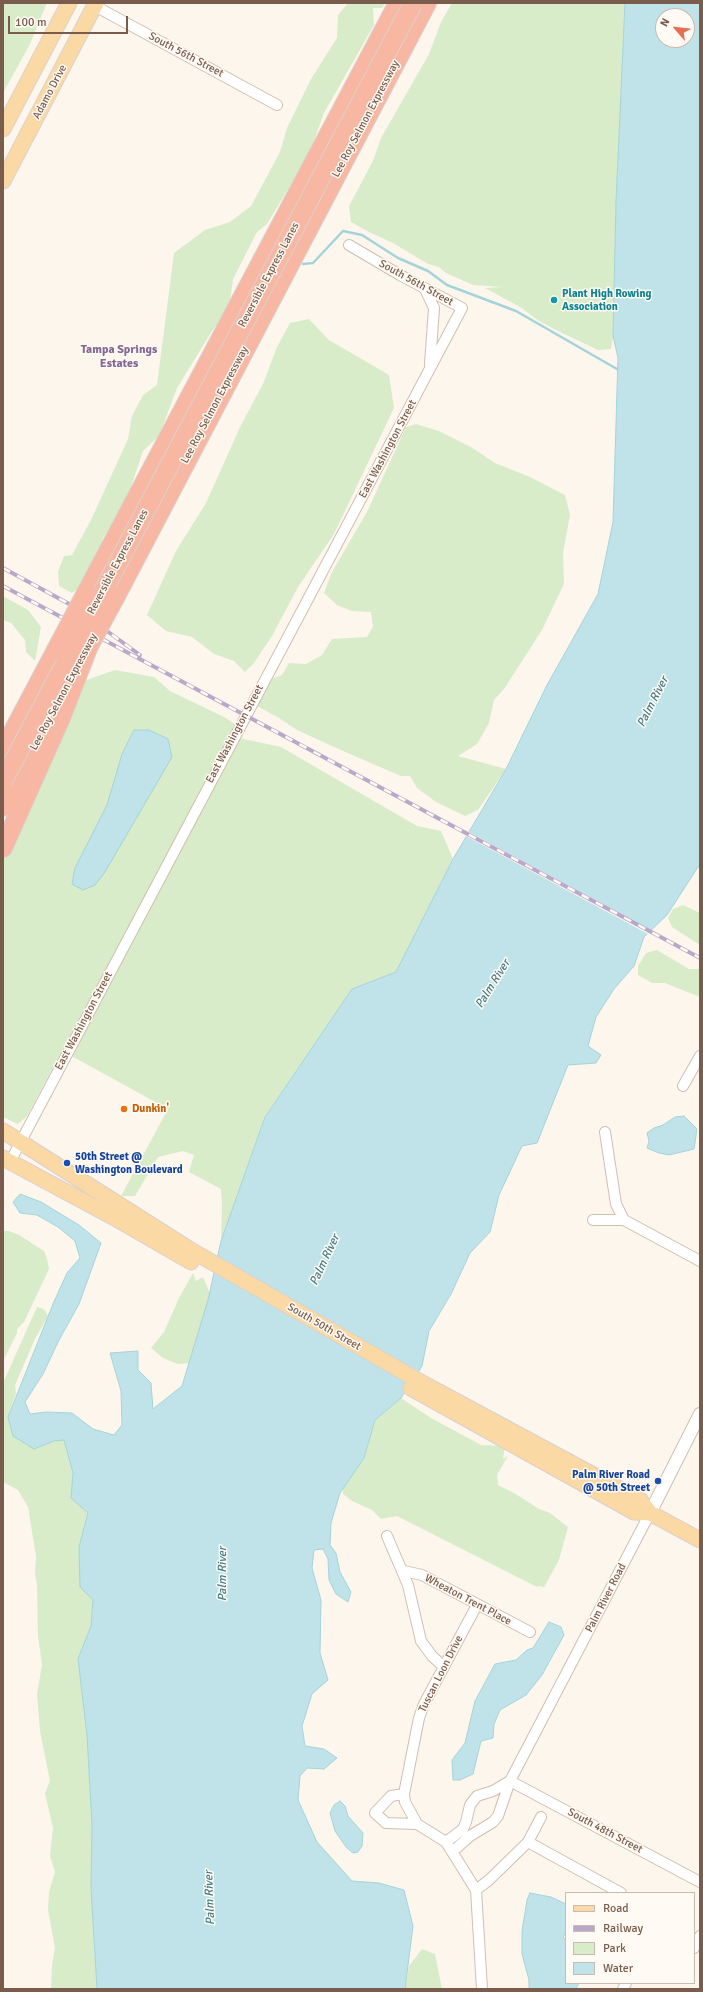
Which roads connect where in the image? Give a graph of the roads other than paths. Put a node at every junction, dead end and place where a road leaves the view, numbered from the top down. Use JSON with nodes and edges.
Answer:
{"nodes":[{"id":1,"x":69,"y":3,"type":"edge"},
{"id":2,"x":398,"y":3,"type":"edge"},
{"id":3,"x":413,"y":3,"type":"edge"},
{"id":4,"x":427,"y":3,"type":"edge"},
{"id":5,"x":96,"y":4,"type":"edge"},
{"id":6,"x":55,"y":30,"type":"junction"},
{"id":7,"x":76,"y":41,"type":"junction"},
{"id":8,"x":277,"y":104,"type":"dead end"},
{"id":9,"x":3,"y":129,"type":"edge"},
{"id":10,"x":3,"y":180,"type":"edge"},
{"id":11,"x":349,"y":245,"type":"dead end"},
{"id":12,"x":426,"y":289,"type":"junction"},
{"id":13,"x":462,"y":308,"type":"joint"},
{"id":14,"x":430,"y":370,"type":"junction"},
{"id":15,"x":81,"y":664,"type":"junction"},
{"id":16,"x":36,"y":686,"type":"junction"},
{"id":17,"x":3,"y":731,"type":"edge"},
{"id":18,"x":3,"y":750,"type":"edge"},
{"id":19,"x":3,"y":781,"type":"edge"},
{"id":20,"x":3,"y":807,"type":"edge"},
{"id":21,"x":3,"y":848,"type":"edge"},
{"id":22,"x":700,"y":1056,"type":"edge"},
{"id":23,"x":683,"y":1086,"type":"dead end"},
{"id":24,"x":3,"y":1131,"type":"edge"},
{"id":25,"x":605,"y":1132,"type":"dead end"},
{"id":26,"x":22,"y":1142,"type":"junction"},
{"id":27,"x":6,"y":1160,"type":"edge"},
{"id":28,"x":593,"y":1220,"type":"dead end"},
{"id":29,"x":624,"y":1220,"type":"junction"},
{"id":30,"x":186,"y":1253,"type":"junction"},
{"id":31,"x":700,"y":1261,"type":"edge"},
{"id":32,"x":700,"y":1414,"type":"edge"},
{"id":33,"x":650,"y":1513,"type":"junction"},
{"id":34,"x":387,"y":1536,"type":"dead end"},
{"id":35,"x":700,"y":1540,"type":"edge"},
{"id":36,"x":404,"y":1571,"type":"junction"},
{"id":37,"x":477,"y":1605,"type":"junction"},
{"id":38,"x":530,"y":1632,"type":"dead end"},
{"id":39,"x":444,"y":1667,"type":"junction"},
{"id":40,"x":510,"y":1781,"type":"junction"},
{"id":41,"x":404,"y":1794,"type":"junction"},
{"id":42,"x":541,"y":1817,"type":"dead end"},
{"id":43,"x":466,"y":1822,"type":"junction"},
{"id":44,"x":417,"y":1824,"type":"junction"},
{"id":45,"x":476,"y":1832,"type":"junction"},
{"id":46,"x":446,"y":1842,"type":"junction"},
{"id":47,"x":528,"y":1842,"type":"junction"},
{"id":48,"x":452,"y":1852,"type":"junction"},
{"id":49,"x":700,"y":1882,"type":"edge"},
{"id":50,"x":476,"y":1890,"type":"junction"},
{"id":51,"x":619,"y":1892,"type":"edge"},
{"id":52,"x":700,"y":1936,"type":"edge"},
{"id":53,"x":695,"y":1946,"type":"edge"},
{"id":54,"x":482,"y":1989,"type":"edge"}],
"edges":[{"from":1,"to":6,"type":"main road"},
{"from":2,"to":16,"type":"highway","bridge":true},
{"from":3,"to":19,"type":"highway","name":"Reversible Express Lanes","bridge":true},
{"from":4,"to":15,"type":"highway","name":"Lee Roy Selmon Expressway","bridge":true},
{"from":5,"to":7,"type":"main road","name":"Adamo Drive"},
{"from":5,"to":8,"type":"street","name":"South 56th Street"},
{"from":6,"to":7,"type":"main road"},
{"from":6,"to":9,"type":"main road"},
{"from":7,"to":10,"type":"main road","name":"Adamo Drive"},
{"from":11,"to":12,"type":"street","name":"South 56th Street"},
{"from":12,"to":13,"type":"street","name":"South 56th Street"},
{"from":12,"to":14,"type":"street"},
{"from":13,"to":14,"type":"street","name":"East Washington Street"},
{"from":14,"to":26,"type":"street","name":"East Washington Street"},
{"from":15,"to":20,"type":"highway","name":"Lee Roy Selmon Expressway"},
{"from":15,"to":21,"type":"highway"},
{"from":16,"to":17,"type":"highway"},
{"from":16,"to":18,"type":"highway"},
{"from":22,"to":23,"type":"street"},
{"from":24,"to":26,"type":"main road","name":"South 50th Street"},
{"from":25,"to":29,"type":"street"},
{"from":26,"to":27,"type":"street","name":"East Washington Street"},
{"from":26,"to":30,"type":"main road","name":"South 50th Street"},
{"from":27,"to":30,"type":"main road","name":"South 50th Street"},
{"from":28,"to":29,"type":"street"},
{"from":29,"to":31,"type":"street"},
{"from":30,"to":33,"type":"main road","name":"South 50th Street"},
{"from":32,"to":33,"type":"street","name":"Palm River Road"},
{"from":33,"to":35,"type":"main road","name":"South 50th Street"},
{"from":33,"to":40,"type":"street","name":"Palm River Road"},
{"from":34,"to":36,"type":"street"},
{"from":36,"to":37,"type":"street","name":"Wheaton Trent Place"},
{"from":36,"to":39,"type":"street"},
{"from":37,"to":38,"type":"street","name":"Wheaton Trent Place"},
{"from":37,"to":39,"type":"street","name":"Tuscan Loon Drive"},
{"from":39,"to":41,"type":"street","name":"Tuscan Loon Drive"},
{"from":40,"to":43,"type":"street"},
{"from":40,"to":45,"type":"street","name":"Palm River Road"},
{"from":40,"to":49,"type":"street","name":"South 48th Street"},
{"from":41,"to":44,"type":"street"},
{"from":41,"to":44,"type":"street"},
{"from":42,"to":47,"type":"street"},
{"from":43,"to":45,"type":"street"},
{"from":43,"to":46,"type":"street"},
{"from":44,"to":46,"type":"street"},
{"from":45,"to":48,"type":"street","name":"Palm River Road"},
{"from":46,"to":48,"type":"street"},
{"from":47,"to":50,"type":"street"},
{"from":47,"to":51,"type":"street"},
{"from":48,"to":50,"type":"street"},
{"from":50,"to":54,"type":"street"},
{"from":52,"to":53,"type":"street"}]}
